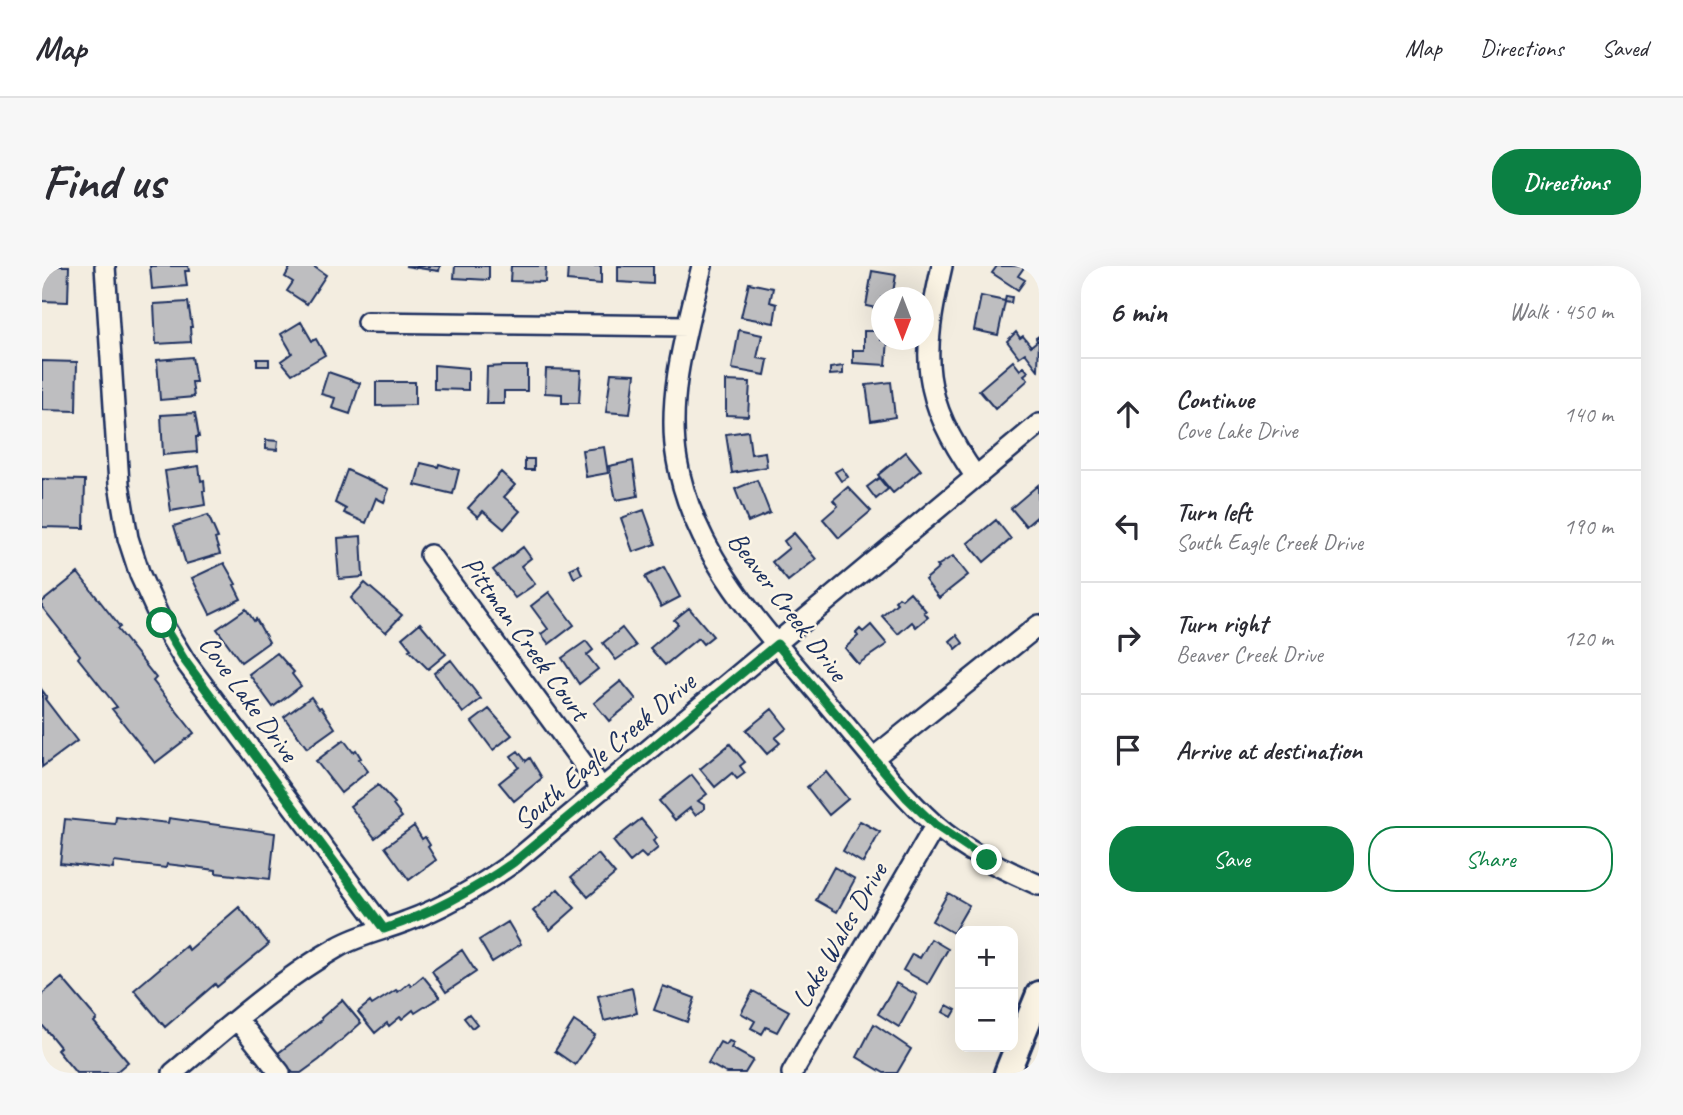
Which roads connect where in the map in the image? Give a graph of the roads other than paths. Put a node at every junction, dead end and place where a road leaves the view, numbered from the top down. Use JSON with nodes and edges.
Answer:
{"nodes":[{"id":1,"x":105,"y":266,"type":"edge"},
{"id":2,"x":702,"y":266,"type":"edge"},
{"id":3,"x":942,"y":266,"type":"edge"},
{"id":4,"x":367,"y":322,"type":"dead end"},
{"id":5,"x":687,"y":326,"type":"junction"},
{"id":6,"x":1039,"y":424,"type":"edge"},
{"id":7,"x":976,"y":477,"type":"junction"},
{"id":8,"x":430,"y":555,"type":"dead end"},
{"id":9,"x":1039,"y":625,"type":"edge"},
{"id":10,"x":777,"y":644,"type":"junction"},
{"id":11,"x":873,"y":758,"type":"junction"},
{"id":12,"x":602,"y":789,"type":"junction"},
{"id":13,"x":935,"y":825,"type":"junction"},
{"id":14,"x":1039,"y":885,"type":"edge"},
{"id":15,"x":384,"y":929,"type":"junction"},
{"id":16,"x":1039,"y":994,"type":"edge"},
{"id":17,"x":237,"y":1019,"type":"junction"},
{"id":18,"x":173,"y":1073,"type":"edge"},
{"id":19,"x":280,"y":1073,"type":"edge"},
{"id":20,"x":792,"y":1073,"type":"edge"},
{"id":21,"x":1007,"y":1073,"type":"edge"}],
"edges":[{"from":1,"to":15,"type":"street","name":"Cove Lake Drive"},
{"from":2,"to":5,"type":"street","name":"Beaver Creek Drive"},
{"from":3,"to":7,"type":"street"},
{"from":4,"to":5,"type":"street"},
{"from":5,"to":10,"type":"street","name":"Beaver Creek Drive"},
{"from":6,"to":7,"type":"street","name":"South Eagle Creek Drive"},
{"from":7,"to":10,"type":"street","name":"South Eagle Creek Drive"},
{"from":8,"to":12,"type":"street","name":"Pittman Creek Court"},
{"from":9,"to":11,"type":"street"},
{"from":10,"to":11,"type":"street","name":"Beaver Creek Drive"},
{"from":10,"to":12,"type":"street","name":"South Eagle Creek Drive"},
{"from":11,"to":13,"type":"street","name":"Beaver Creek Drive"},
{"from":12,"to":15,"type":"street","name":"South Eagle Creek Drive"},
{"from":13,"to":14,"type":"street","name":"Beaver Creek Drive"},
{"from":13,"to":20,"type":"street","name":"Lake Wales Drive"},
{"from":15,"to":17,"type":"street","name":"South Eagle Creek Drive"},
{"from":16,"to":21,"type":"main road"},
{"from":17,"to":18,"type":"street","name":"South Eagle Creek Drive"},
{"from":17,"to":19,"type":"street"}]}
